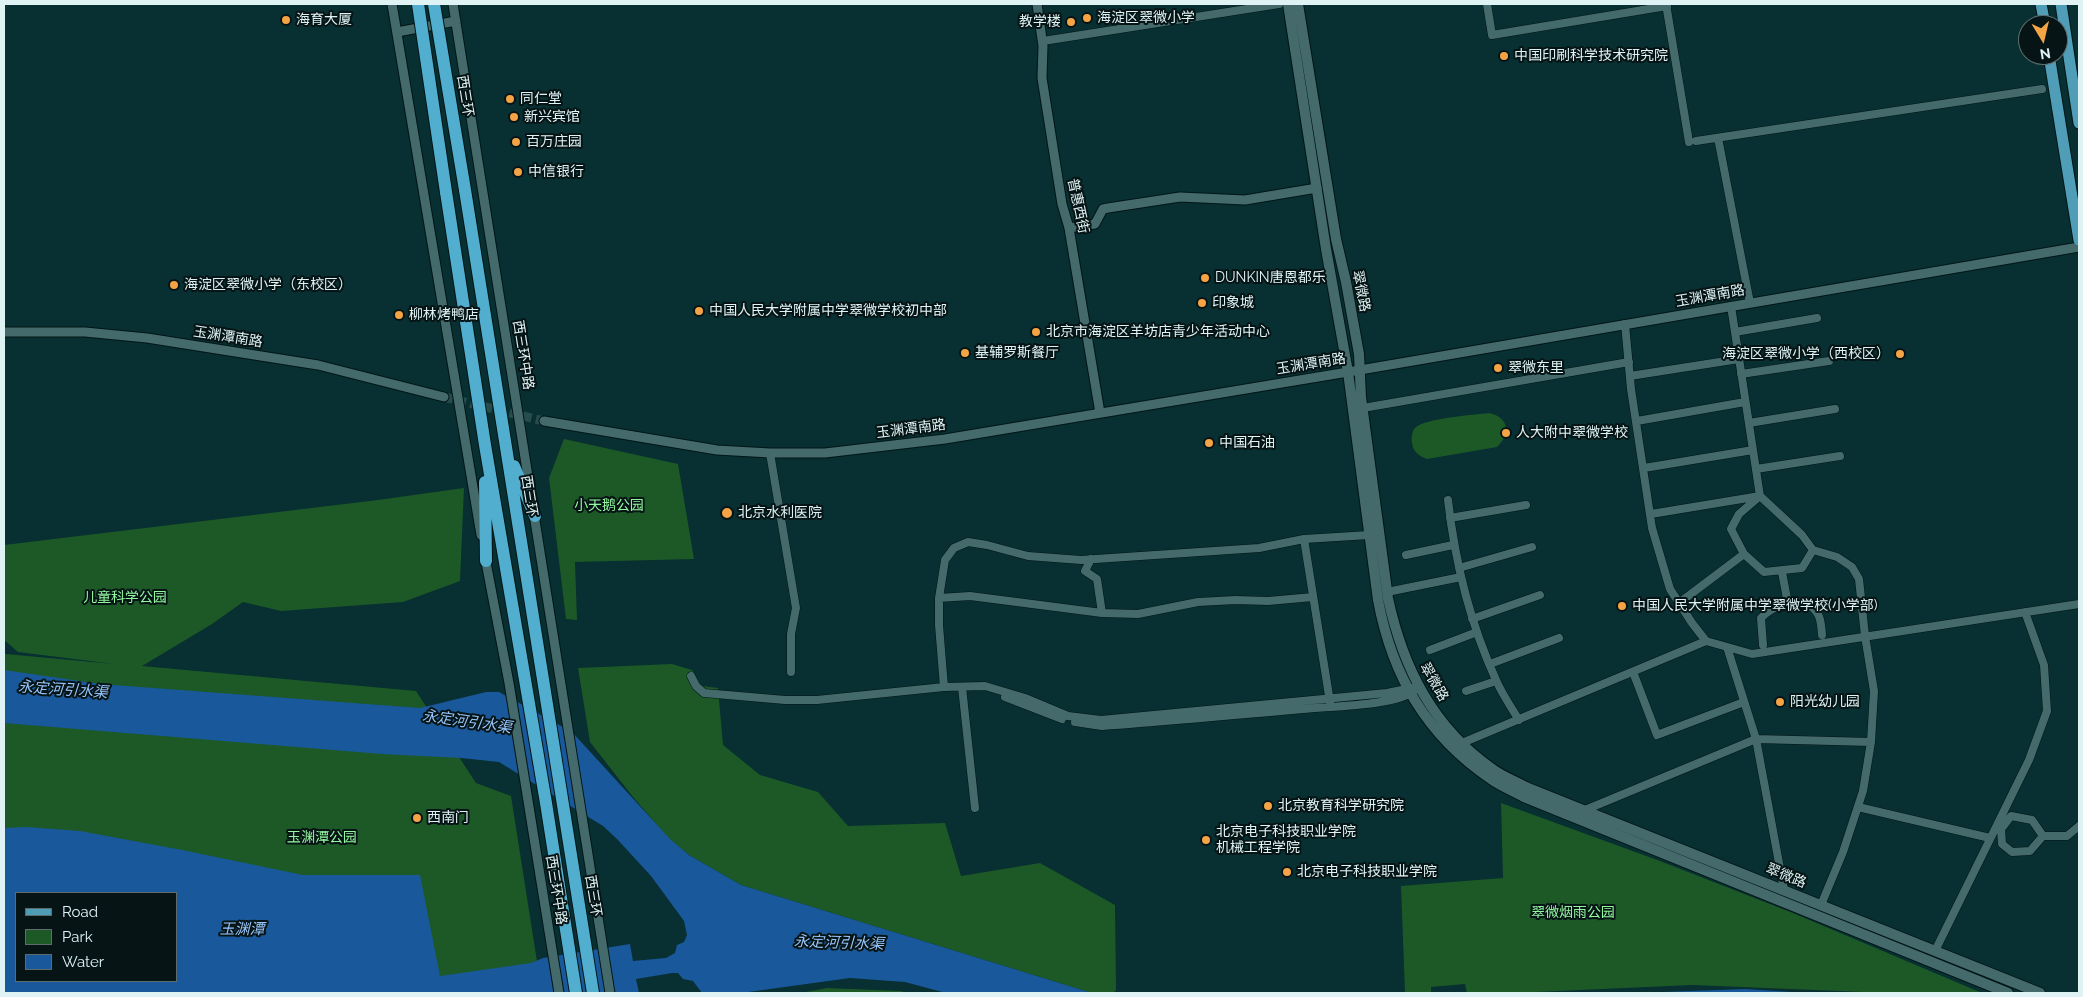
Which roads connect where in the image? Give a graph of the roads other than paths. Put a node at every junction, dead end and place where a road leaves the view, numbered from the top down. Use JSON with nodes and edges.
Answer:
{"nodes":[{"id":1,"x":392,"y":4,"type":"edge"},
{"id":2,"x":418,"y":4,"type":"edge"},
{"id":3,"x":434,"y":4,"type":"edge"},
{"id":4,"x":453,"y":4,"type":"edge"},
{"id":5,"x":1037,"y":4,"type":"edge"},
{"id":6,"x":1279,"y":4,"type":"edge"},
{"id":7,"x":1288,"y":4,"type":"edge"},
{"id":8,"x":1298,"y":4,"type":"edge"},
{"id":9,"x":1487,"y":4,"type":"edge"},
{"id":10,"x":2061,"y":4,"type":"edge"},
{"id":11,"x":1666,"y":5,"type":"edge"},
{"id":12,"x":456,"y":21,"type":"junction"},
{"id":13,"x":397,"y":32,"type":"junction"},
{"id":14,"x":1043,"y":41,"type":"junction"},
{"id":15,"x":2051,"y":65,"type":"edge"},
{"id":16,"x":2042,"y":89,"type":"dead end"},
{"id":17,"x":2079,"y":123,"type":"edge"},
{"id":18,"x":1718,"y":138,"type":"junction"},
{"id":19,"x":1317,"y":188,"type":"junction"},
{"id":20,"x":1070,"y":228,"type":"junction"},
{"id":21,"x":2079,"y":240,"type":"edge"},
{"id":22,"x":2079,"y":247,"type":"edge"},
{"id":23,"x":1750,"y":303,"type":"junction"},
{"id":24,"x":1730,"y":306,"type":"junction"},
{"id":25,"x":1817,"y":318,"type":"dead end"},
{"id":26,"x":1625,"y":324,"type":"junction"},
{"id":27,"x":4,"y":332,"type":"edge"},
{"id":28,"x":1734,"y":332,"type":"junction"},
{"id":29,"x":1739,"y":359,"type":"junction"},
{"id":30,"x":1830,"y":361,"type":"dead end"},
{"id":31,"x":1629,"y":362,"type":"junction"},
{"id":32,"x":1360,"y":370,"type":"junction"},
{"id":33,"x":1348,"y":372,"type":"junction"},
{"id":34,"x":1741,"y":374,"type":"junction"},
{"id":35,"x":1630,"y":376,"type":"junction"},
{"id":36,"x":444,"y":396,"type":"tunnel mouth"},
{"id":37,"x":1745,"y":402,"type":"junction"},
{"id":38,"x":1363,"y":408,"type":"junction"},
{"id":39,"x":1835,"y":409,"type":"dead end"},
{"id":40,"x":1100,"y":413,"type":"junction"},
{"id":41,"x":544,"y":421,"type":"tunnel mouth"},
{"id":42,"x":1637,"y":421,"type":"junction"},
{"id":43,"x":1749,"y":423,"type":"junction"},
{"id":44,"x":485,"y":445,"type":"junction"},
{"id":45,"x":506,"y":445,"type":"junction"},
{"id":46,"x":1753,"y":450,"type":"junction"},
{"id":47,"x":770,"y":453,"type":"junction"},
{"id":48,"x":1840,"y":456,"type":"dead end"},
{"id":49,"x":1644,"y":468,"type":"junction"},
{"id":50,"x":1756,"y":469,"type":"junction"},
{"id":51,"x":1760,"y":496,"type":"junction"},
{"id":52,"x":1448,"y":500,"type":"dead end"},
{"id":53,"x":1526,"y":505,"type":"dead end"},
{"id":54,"x":1651,"y":514,"type":"junction"},
{"id":55,"x":535,"y":516,"type":"junction"},
{"id":56,"x":1450,"y":518,"type":"junction"},
{"id":57,"x":1369,"y":535,"type":"junction"},
{"id":58,"x":1304,"y":539,"type":"junction"},
{"id":59,"x":1453,"y":545,"type":"junction"},
{"id":60,"x":1532,"y":547,"type":"dead end"},
{"id":61,"x":1813,"y":550,"type":"junction"},
{"id":62,"x":1744,"y":554,"type":"junction"},
{"id":63,"x":1406,"y":555,"type":"dead end"},
{"id":64,"x":1091,"y":559,"type":"junction"},
{"id":65,"x":486,"y":561,"type":"junction"},
{"id":66,"x":1459,"y":568,"type":"junction"},
{"id":67,"x":1782,"y":572,"type":"junction"},
{"id":68,"x":1461,"y":577,"type":"junction"},
{"id":69,"x":1387,"y":592,"type":"junction"},
{"id":70,"x":1540,"y":595,"type":"dead end"},
{"id":71,"x":1313,"y":597,"type":"junction"},
{"id":72,"x":939,"y":598,"type":"junction"},
{"id":73,"x":1679,"y":603,"type":"junction"},
{"id":74,"x":1788,"y":604,"type":"junction"},
{"id":75,"x":2079,"y":604,"type":"edge"},
{"id":76,"x":2025,"y":612,"type":"junction"},
{"id":77,"x":1102,"y":613,"type":"junction"},
{"id":78,"x":1472,"y":619,"type":"junction"},
{"id":79,"x":1477,"y":632,"type":"junction"},
{"id":80,"x":1822,"y":635,"type":"dead end"},
{"id":81,"x":1864,"y":636,"type":"junction"},
{"id":82,"x":1559,"y":638,"type":"dead end"},
{"id":83,"x":1706,"y":641,"type":"junction"},
{"id":84,"x":1763,"y":644,"type":"dead end"},
{"id":85,"x":1727,"y":647,"type":"junction"},
{"id":86,"x":1430,"y":650,"type":"dead end"},
{"id":87,"x":1490,"y":664,"type":"junction"},
{"id":88,"x":791,"y":672,"type":"dead end"},
{"id":89,"x":1633,"y":672,"type":"junction"},
{"id":90,"x":691,"y":676,"type":"dead end"},
{"id":91,"x":1496,"y":681,"type":"junction"},
{"id":92,"x":944,"y":687,"type":"junction"},
{"id":93,"x":962,"y":687,"type":"junction"},
{"id":94,"x":1412,"y":690,"type":"junction"},
{"id":95,"x":1466,"y":691,"type":"dead end"},
{"id":96,"x":1330,"y":702,"type":"junction"},
{"id":97,"x":1744,"y":702,"type":"junction"},
{"id":98,"x":1519,"y":720,"type":"junction"},
{"id":99,"x":1756,"y":739,"type":"junction"},
{"id":100,"x":1871,"y":742,"type":"junction"},
{"id":101,"x":1462,"y":743,"type":"junction"},
{"id":102,"x":1858,"y":806,"type":"junction"},
{"id":103,"x":975,"y":808,"type":"dead end"},
{"id":104,"x":1585,"y":810,"type":"junction"},
{"id":105,"x":2079,"y":826,"type":"edge"},
{"id":106,"x":2043,"y":836,"type":"junction"},
{"id":107,"x":1990,"y":838,"type":"junction"},
{"id":108,"x":1784,"y":890,"type":"junction"},
{"id":109,"x":1821,"y":905,"type":"junction"},
{"id":110,"x":1935,"y":951,"type":"junction"},
{"id":111,"x":559,"y":993,"type":"edge"},
{"id":112,"x":576,"y":993,"type":"edge"},
{"id":113,"x":593,"y":993,"type":"edge"},
{"id":114,"x":610,"y":993,"type":"edge"},
{"id":115,"x":2008,"y":993,"type":"edge"},
{"id":116,"x":2040,"y":993,"type":"edge"}],
"edges":[{"from":1,"to":13,"type":"street"},
{"from":2,"to":44,"type":"highway","bridge":true},
{"from":3,"to":45,"type":"highway","name":"西三环","bridge":true},
{"from":4,"to":12,"type":"street","name":"西三环中路"},
{"from":5,"to":14,"type":"street","name":"普惠西街"},
{"from":6,"to":14,"type":"street"},
{"from":7,"to":19,"type":"main road","name":"翠微路"},
{"from":8,"to":32,"type":"main road","name":"翠微路"},
{"from":9,"to":11,"type":"street"},
{"from":10,"to":17,"type":"main road"},
{"from":11,"to":18,"type":"street"},
{"from":12,"to":13,"type":"street"},
{"from":12,"to":55,"type":"street","name":"西三环中路"},
{"from":13,"to":65,"type":"street"},
{"from":14,"to":20,"type":"street","name":"普惠西街"},
{"from":15,"to":21,"type":"main road"},
{"from":16,"to":18,"type":"street"},
{"from":18,"to":23,"type":"street"},
{"from":19,"to":20,"type":"street"},
{"from":19,"to":33,"type":"main road","name":"翠微路"},
{"from":20,"to":40,"type":"street","name":"普惠西街"},
{"from":22,"to":23,"type":"street","name":"玉渊潭南路"},
{"from":23,"to":24,"type":"street","name":"玉渊潭南路"},
{"from":24,"to":26,"type":"street","name":"玉渊潭南路"},
{"from":24,"to":28,"type":"street"},
{"from":25,"to":28,"type":"street"},
{"from":26,"to":31,"type":"street"},
{"from":26,"to":32,"type":"street","name":"玉渊潭南路"},
{"from":27,"to":36,"type":"street","name":"玉渊潭南路"},
{"from":28,"to":29,"type":"street"},
{"from":29,"to":34,"type":"street"},
{"from":29,"to":35,"type":"street"},
{"from":30,"to":34,"type":"street"},
{"from":31,"to":35,"type":"street"},
{"from":31,"to":38,"type":"street"},
{"from":32,"to":33,"type":"street","name":"玉渊潭南路"},
{"from":32,"to":38,"type":"main road","name":"翠微路"},
{"from":33,"to":40,"type":"street","name":"玉渊潭南路"},
{"from":33,"to":57,"type":"main road","name":"翠微路"},
{"from":34,"to":37,"type":"street"},
{"from":35,"to":42,"type":"street"},
{"from":37,"to":42,"type":"street"},
{"from":37,"to":43,"type":"street"},
{"from":38,"to":69,"type":"main road","name":"翠微路"},
{"from":39,"to":43,"type":"street"},
{"from":40,"to":47,"type":"street","name":"玉渊潭南路"},
{"from":41,"to":47,"type":"street","name":"玉渊潭南路"},
{"from":42,"to":49,"type":"street"},
{"from":43,"to":46,"type":"street"},
{"from":44,"to":65,"type":"highway"},
{"from":44,"to":112,"type":"highway"},
{"from":45,"to":55,"type":"highway"},
{"from":45,"to":113,"type":"highway","name":"西三环"},
{"from":46,"to":49,"type":"street"},
{"from":46,"to":50,"type":"street"},
{"from":47,"to":88,"type":"street"},
{"from":48,"to":50,"type":"street"},
{"from":49,"to":54,"type":"street"},
{"from":50,"to":51,"type":"street"},
{"from":51,"to":54,"type":"street"},
{"from":51,"to":61,"type":"street"},
{"from":51,"to":62,"type":"street"},
{"from":52,"to":56,"type":"street"},
{"from":53,"to":56,"type":"street"},
{"from":54,"to":73,"type":"street"},
{"from":55,"to":114,"type":"street","name":"西三环中路"},
{"from":56,"to":59,"type":"street"},
{"from":57,"to":58,"type":"street"},
{"from":57,"to":94,"type":"main road","name":"翠微路"},
{"from":58,"to":64,"type":"street"},
{"from":58,"to":71,"type":"street"},
{"from":59,"to":63,"type":"street"},
{"from":59,"to":66,"type":"street"},
{"from":60,"to":66,"type":"street"},
{"from":61,"to":67,"type":"street"},
{"from":61,"to":81,"type":"street"},
{"from":62,"to":67,"type":"street"},
{"from":62,"to":73,"type":"street"},
{"from":64,"to":72,"type":"street"},
{"from":64,"to":77,"type":"street"},
{"from":65,"to":111,"type":"street","name":"西三环中路"},
{"from":66,"to":68,"type":"street"},
{"from":67,"to":74,"type":"street"},
{"from":68,"to":69,"type":"street"},
{"from":68,"to":78,"type":"street"},
{"from":69,"to":94,"type":"main road","name":"翠微路"},
{"from":70,"to":78,"type":"street"},
{"from":71,"to":77,"type":"street"},
{"from":71,"to":96,"type":"street"},
{"from":72,"to":77,"type":"street"},
{"from":72,"to":92,"type":"street"},
{"from":73,"to":83,"type":"street"},
{"from":74,"to":80,"type":"street"},
{"from":74,"to":84,"type":"street"},
{"from":75,"to":76,"type":"street"},
{"from":76,"to":81,"type":"street"},
{"from":76,"to":107,"type":"street"},
{"from":78,"to":79,"type":"street"},
{"from":79,"to":86,"type":"street"},
{"from":79,"to":87,"type":"street"},
{"from":81,"to":85,"type":"street"},
{"from":81,"to":100,"type":"street"},
{"from":82,"to":87,"type":"street"},
{"from":83,"to":85,"type":"street"},
{"from":83,"to":89,"type":"street"},
{"from":85,"to":97,"type":"street"},
{"from":87,"to":91,"type":"street"},
{"from":89,"to":97,"type":"street"},
{"from":89,"to":98,"type":"street"},
{"from":90,"to":92,"type":"street"},
{"from":91,"to":95,"type":"street"},
{"from":91,"to":98,"type":"street"},
{"from":92,"to":93,"type":"street"},
{"from":93,"to":96,"type":"street"},
{"from":93,"to":103,"type":"street"},
{"from":94,"to":96,"type":"street"},
{"from":94,"to":101,"type":"main road","name":"翠微路"},
{"from":94,"to":115,"type":"main road","name":"翠微路"},
{"from":97,"to":99,"type":"street"},
{"from":98,"to":101,"type":"street"},
{"from":99,"to":100,"type":"street"},
{"from":99,"to":104,"type":"street"},
{"from":99,"to":108,"type":"street"},
{"from":100,"to":102,"type":"street"},
{"from":101,"to":104,"type":"main road","name":"翠微路"},
{"from":102,"to":107,"type":"street"},
{"from":102,"to":109,"type":"street"},
{"from":104,"to":108,"type":"main road","name":"翠微路"},
{"from":105,"to":106,"type":"street"},
{"from":106,"to":106,"type":"street"},
{"from":107,"to":110,"type":"street"},
{"from":108,"to":109,"type":"main road","name":"翠微路"},
{"from":109,"to":110,"type":"main road","name":"翠微路"},
{"from":110,"to":116,"type":"main road","name":"翠微路"}]}
